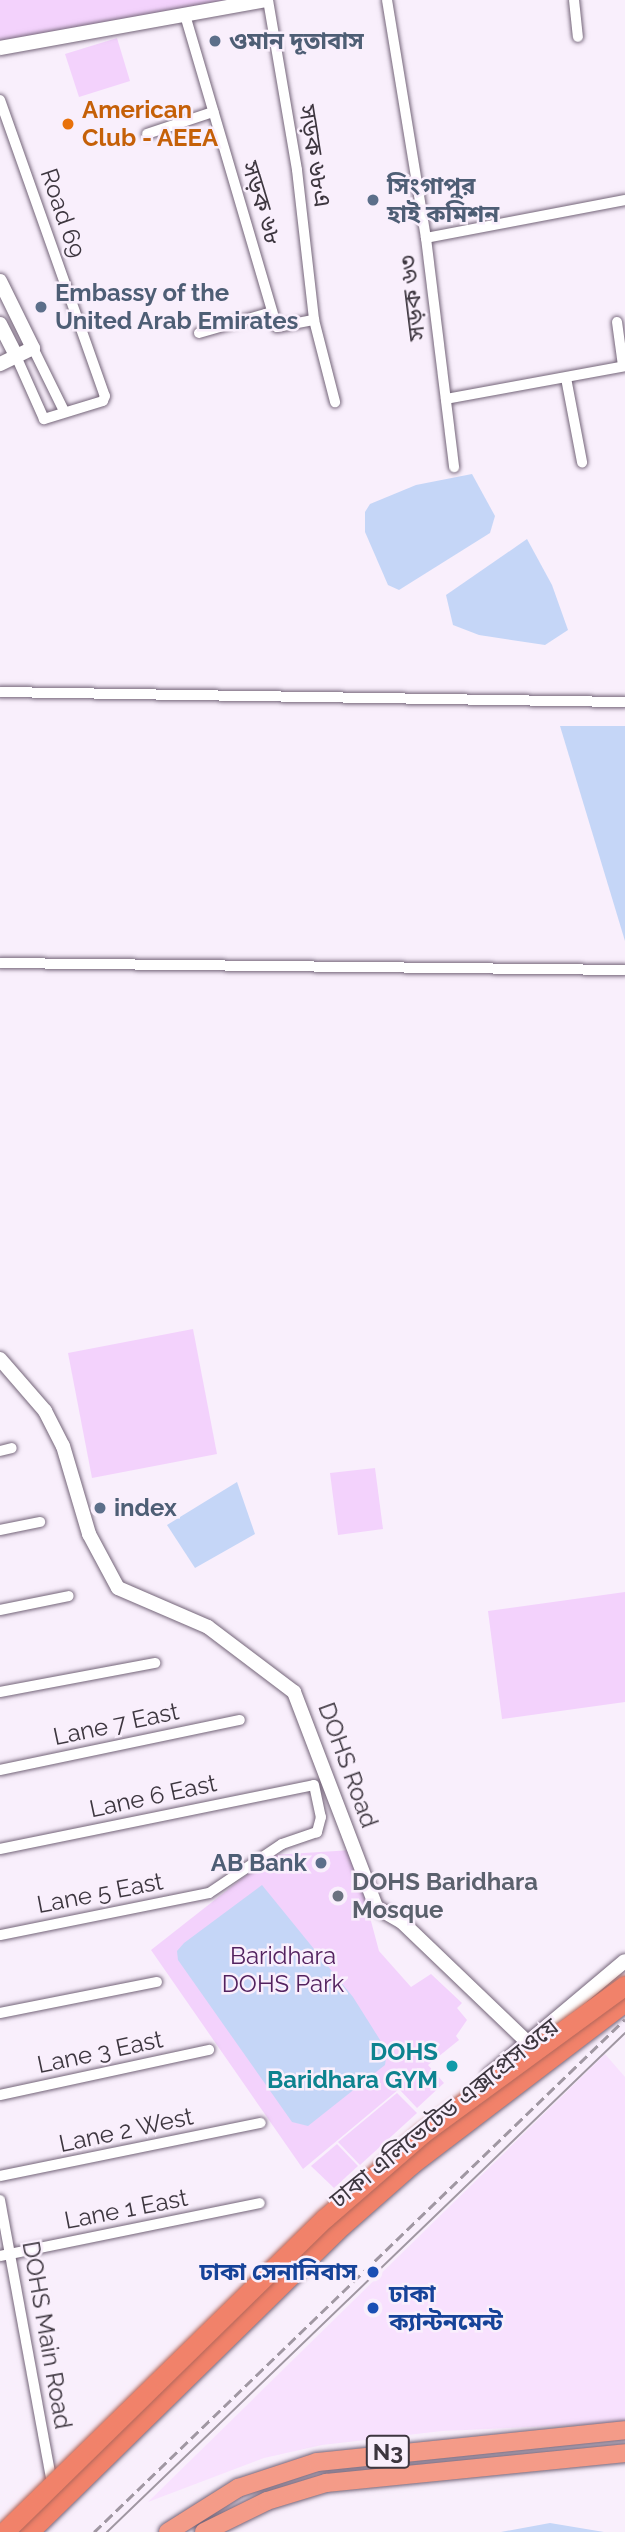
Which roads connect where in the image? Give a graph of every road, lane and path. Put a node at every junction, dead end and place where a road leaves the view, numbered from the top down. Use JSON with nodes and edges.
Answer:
{"nodes":[{"id":1,"x":267,"y":0,"type":"edge"},
{"id":2,"x":387,"y":0,"type":"edge"},
{"id":3,"x":574,"y":0,"type":"edge"},
{"id":4,"x":184,"y":15,"type":"junction"},
{"id":5,"x":578,"y":37,"type":"dead end"},
{"id":6,"x":0,"y":48,"type":"edge"},
{"id":7,"x":0,"y":100,"type":"edge"},
{"id":8,"x":213,"y":112,"type":"junction"},
{"id":9,"x":147,"y":134,"type":"dead end"},
{"id":10,"x":625,"y":200,"type":"edge"},
{"id":11,"x":426,"y":237,"type":"junction"},
{"id":12,"x":0,"y":281,"type":"edge"},
{"id":13,"x":272,"y":312,"type":"junction"},
{"id":14,"x":314,"y":320,"type":"junction"},
{"id":15,"x":617,"y":322,"type":"dead end"},
{"id":16,"x":0,"y":324,"type":"edge"},
{"id":17,"x":199,"y":333,"type":"dead end"},
{"id":18,"x":30,"y":343,"type":"junction"},
{"id":19,"x":9,"y":351,"type":"edge"},
{"id":20,"x":0,"y":364,"type":"edge"},
{"id":21,"x":624,"y":366,"type":"edge"},
{"id":22,"x":566,"y":378,"type":"junction"},
{"id":23,"x":446,"y":399,"type":"junction"},
{"id":24,"x":335,"y":402,"type":"dead end"},
{"id":25,"x":64,"y":411,"type":"junction"},
{"id":26,"x":582,"y":462,"type":"dead end"},
{"id":27,"x":454,"y":467,"type":"dead end"},
{"id":28,"x":0,"y":692,"type":"edge"},
{"id":29,"x":625,"y":702,"type":"edge"},
{"id":30,"x":0,"y":963,"type":"edge"},
{"id":31,"x":625,"y":970,"type":"edge"},
{"id":32,"x":0,"y":1359,"type":"edge"},
{"id":33,"x":40,"y":1522,"type":"dead end"},
{"id":34,"x":0,"y":1530,"type":"edge"},
{"id":35,"x":69,"y":1596,"type":"dead end"},
{"id":36,"x":0,"y":1610,"type":"edge"},
{"id":37,"x":155,"y":1663,"type":"dead end"},
{"id":38,"x":0,"y":1692,"type":"edge"},
{"id":39,"x":240,"y":1720,"type":"dead end"},
{"id":40,"x":0,"y":1770,"type":"edge"},
{"id":41,"x":0,"y":1849,"type":"edge"},
{"id":42,"x":209,"y":1892,"type":"joint"},
{"id":43,"x":0,"y":1935,"type":"edge"},
{"id":44,"x":625,"y":1961,"type":"edge"},
{"id":45,"x":158,"y":1982,"type":"dead end"},
{"id":46,"x":625,"y":1984,"type":"edge"},
{"id":47,"x":625,"y":2002,"type":"edge"},
{"id":48,"x":0,"y":2013,"type":"edge"},
{"id":49,"x":526,"y":2041,"type":"junction"},
{"id":50,"x":209,"y":2050,"type":"dead end"},
{"id":51,"x":0,"y":2095,"type":"edge"},
{"id":52,"x":261,"y":2123,"type":"dead end"},
{"id":53,"x":0,"y":2176,"type":"edge"},
{"id":54,"x":0,"y":2200,"type":"edge"},
{"id":55,"x":260,"y":2203,"type":"dead end"},
{"id":56,"x":6,"y":2254,"type":"edge"},
{"id":57,"x":625,"y":2430,"type":"edge"},
{"id":58,"x":551,"y":2436,"type":"junction"},
{"id":59,"x":625,"y":2453,"type":"edge"},
{"id":60,"x":553,"y":2459,"type":"junction"},
{"id":61,"x":51,"y":2479,"type":"junction"},
{"id":62,"x":4,"y":2532,"type":"edge"},
{"id":63,"x":29,"y":2532,"type":"edge"},
{"id":64,"x":168,"y":2532,"type":"edge"},
{"id":65,"x":204,"y":2532,"type":"edge"}],
"edges":[{"from":1,"to":4,"type":"street"},
{"from":1,"to":14,"type":"street","name":"সড়ক ৬৮এ"},
{"from":2,"to":11,"type":"street","name":"সড়ক ৬৩"},
{"from":3,"to":5,"type":"street"},
{"from":4,"to":6,"type":"street"},
{"from":4,"to":8,"type":"street","name":"সড়ক ৬৮"},
{"from":7,"to":25,"type":"street","name":"Road 69"},
{"from":8,"to":9,"type":"street"},
{"from":8,"to":13,"type":"street","name":"সড়ক ৬৮"},
{"from":10,"to":11,"type":"street"},
{"from":11,"to":23,"type":"street","name":"সড়ক ৬৩"},
{"from":12,"to":18,"type":"street"},
{"from":13,"to":14,"type":"street"},
{"from":13,"to":17,"type":"street"},
{"from":14,"to":24,"type":"street"},
{"from":15,"to":21,"type":"street"},
{"from":16,"to":19,"type":"street"},
{"from":18,"to":19,"type":"street"},
{"from":18,"to":25,"type":"street"},
{"from":19,"to":20,"type":"street"},
{"from":19,"to":25,"type":"street","name":"Road 69"},
{"from":21,"to":22,"type":"street"},
{"from":22,"to":23,"type":"street"},
{"from":22,"to":26,"type":"street"},
{"from":23,"to":27,"type":"street","name":"সড়ক ৬৩"},
{"from":28,"to":29,"type":"street"},
{"from":30,"to":31,"type":"street"},
{"from":32,"to":49,"type":"street","name":"DOHS Road"},
{"from":33,"to":34,"type":"street"},
{"from":35,"to":36,"type":"street"},
{"from":37,"to":38,"type":"street"},
{"from":39,"to":40,"type":"street","name":"Lane 7 East"},
{"from":41,"to":42,"type":"street","name":"Lane 6 East"},
{"from":42,"to":43,"type":"street","name":"Lane 5 East"},
{"from":44,"to":49,"type":"street"},
{"from":45,"to":48,"type":"street"},
{"from":46,"to":62,"type":"highway","name":"ঢাকা এলিভেটেড এক্সপ্রেসওয়ে","bridge":true},
{"from":47,"to":63,"type":"highway","name":"ঢাকা এলিভেটেড এক্সপ্রেসওয়ে"},
{"from":49,"to":61,"type":"street"},
{"from":50,"to":51,"type":"street","name":"Lane 3 East"},
{"from":52,"to":53,"type":"street","name":"Lane 2 West"},
{"from":54,"to":56,"type":"street","name":"DOHS Main Road"},
{"from":55,"to":56,"type":"street","name":"Lane 1 East"},
{"from":56,"to":61,"type":"street","name":"DOHS Main Road"},
{"from":57,"to":58,"type":"highway","number":"N3"},
{"from":58,"to":60,"type":"highway"},
{"from":58,"to":64,"type":"highway","number":"N3"},
{"from":59,"to":60,"type":"highway","number":"N3"},
{"from":60,"to":65,"type":"highway","number":"N3"},
{"from":61,"to":62,"type":"street"}]}
